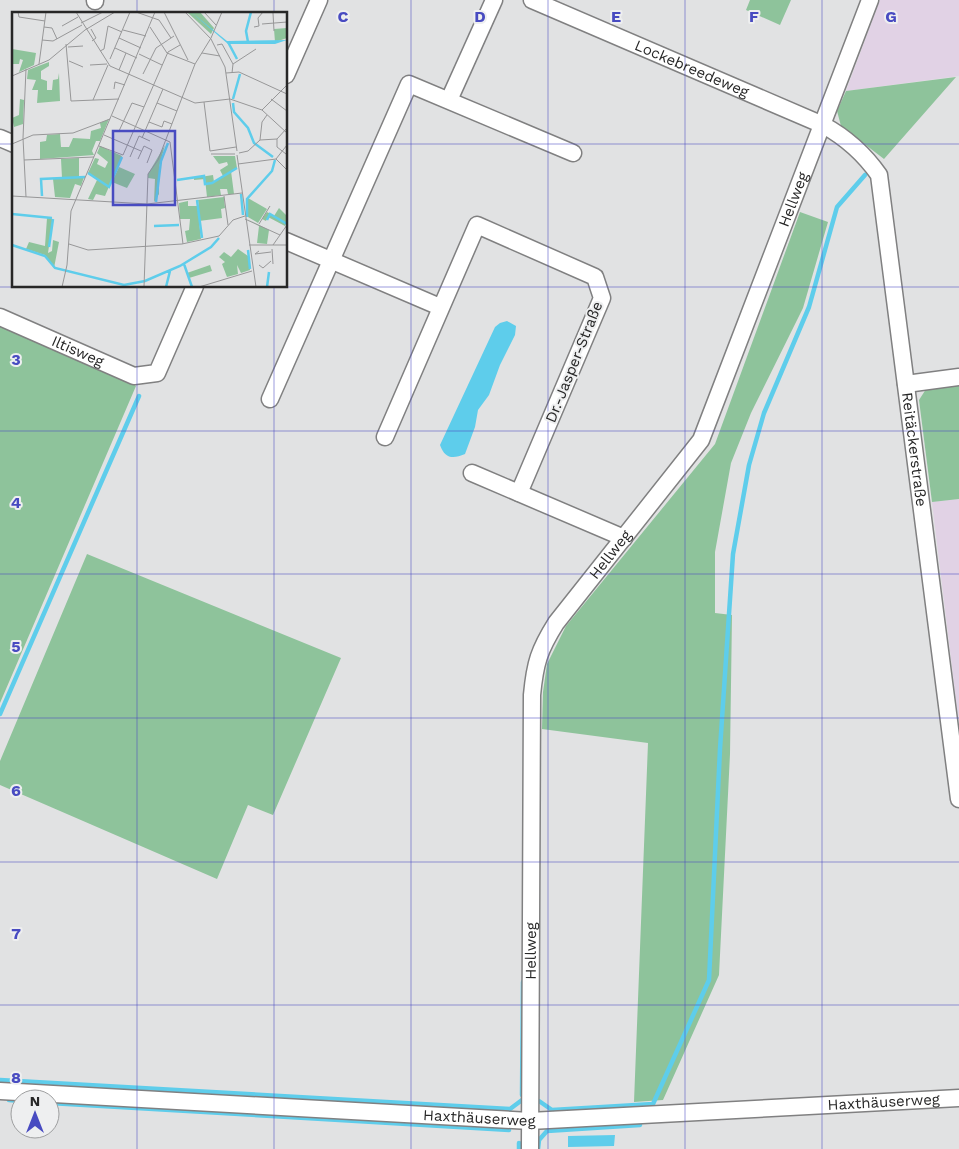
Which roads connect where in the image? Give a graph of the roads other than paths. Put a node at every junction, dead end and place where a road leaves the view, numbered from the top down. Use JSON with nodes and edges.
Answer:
{"nodes":[{"id":1,"x":319,"y":0,"type":"edge"},
{"id":2,"x":494,"y":0,"type":"edge"},
{"id":3,"x":532,"y":0,"type":"edge"},
{"id":4,"x":870,"y":0,"type":"edge"},
{"id":5,"x":288,"y":70,"type":"edge"},
{"id":6,"x":449,"y":100,"type":"junction"},
{"id":7,"x":823,"y":125,"type":"junction"},
{"id":8,"x":0,"y":138,"type":"edge"},
{"id":9,"x":12,"y":143,"type":"edge"},
{"id":10,"x":573,"y":154,"type":"dead end"},
{"id":11,"x":288,"y":242,"type":"edge"},
{"id":12,"x":332,"y":261,"type":"junction"},
{"id":13,"x":194,"y":288,"type":"edge"},
{"id":14,"x":440,"y":307,"type":"junction"},
{"id":15,"x":0,"y":317,"type":"edge"},
{"id":16,"x":959,"y":377,"type":"edge"},
{"id":17,"x":906,"y":384,"type":"junction"},
{"id":18,"x":270,"y":399,"type":"dead end"},
{"id":19,"x":385,"y":437,"type":"dead end"},
{"id":20,"x":472,"y":473,"type":"dead end"},
{"id":21,"x":519,"y":493,"type":"junction"},
{"id":22,"x":624,"y":538,"type":"junction"},
{"id":23,"x":959,"y":799,"type":"edge"},
{"id":24,"x":0,"y":1092,"type":"edge"},
{"id":25,"x":959,"y":1098,"type":"edge"},
{"id":26,"x":530,"y":1121,"type":"junction"},
{"id":27,"x":530,"y":1149,"type":"edge"}],
"edges":[{"from":1,"to":5,"type":"street"},
{"from":2,"to":6,"type":"street"},
{"from":3,"to":7,"type":"street","name":"Lockebreedeweg"},
{"from":4,"to":7,"type":"street","name":"Hellweg"},
{"from":6,"to":10,"type":"street"},
{"from":6,"to":12,"type":"street"},
{"from":7,"to":17,"type":"street","name":"Reitäckerstraße"},
{"from":7,"to":22,"type":"street","name":"Hellweg"},
{"from":8,"to":9,"type":"street"},
{"from":11,"to":12,"type":"street"},
{"from":12,"to":14,"type":"street"},
{"from":12,"to":18,"type":"street"},
{"from":13,"to":15,"type":"street","name":"Iltisweg"},
{"from":14,"to":19,"type":"street"},
{"from":14,"to":21,"type":"street","name":"Dr.-Jasper-Straße"},
{"from":16,"to":17,"type":"street"},
{"from":17,"to":23,"type":"street","name":"Reitäckerstraße"},
{"from":20,"to":21,"type":"street"},
{"from":21,"to":22,"type":"street"},
{"from":22,"to":26,"type":"street","name":"Hellweg"},
{"from":24,"to":26,"type":"street","name":"Haxthäuserweg"},
{"from":25,"to":26,"type":"street","name":"Haxthäuserweg"},
{"from":26,"to":27,"type":"street","name":"Hellweg"}]}
